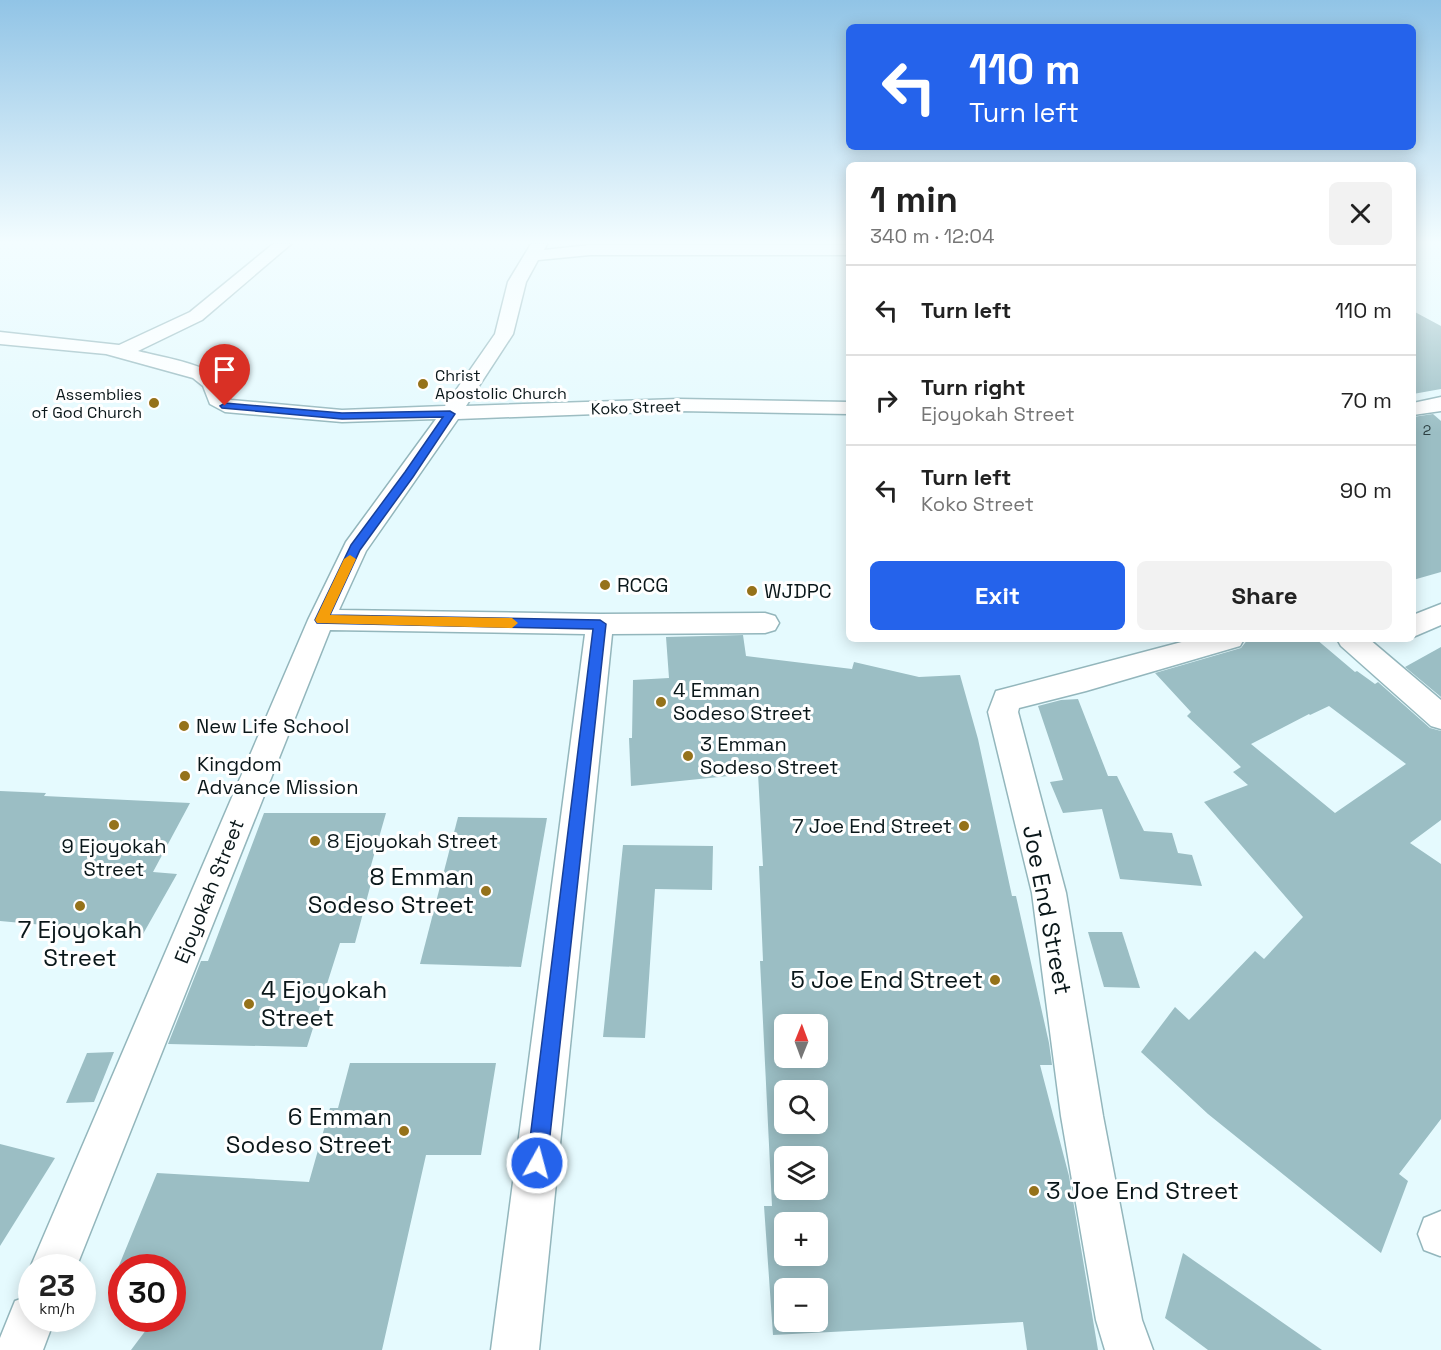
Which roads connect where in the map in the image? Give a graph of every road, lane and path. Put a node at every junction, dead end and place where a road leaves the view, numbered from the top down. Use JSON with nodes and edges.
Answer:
{"nodes":[{"id":1,"x":207,"y":307,"type":"edge"},
{"id":2,"x":511,"y":307,"type":"edge"},
{"id":3,"x":0,"y":338,"type":"edge"},
{"id":4,"x":120,"y":352,"type":"junction"},
{"id":5,"x":1441,"y":403,"type":"edge"},
{"id":6,"x":846,"y":408,"type":"edge"},
{"id":7,"x":1416,"y":409,"type":"edge"},
{"id":8,"x":450,"y":414,"type":"junction"},
{"id":9,"x":1441,"y":614,"type":"edge"},
{"id":10,"x":321,"y":620,"type":"junction"},
{"id":11,"x":765,"y":623,"type":"dead end"},
{"id":12,"x":600,"y":624,"type":"junction"},
{"id":13,"x":1416,"y":626,"type":"edge"},
{"id":14,"x":1219,"y":642,"type":"edge"},
{"id":15,"x":1367,"y":643,"type":"edge"},
{"id":16,"x":1441,"y":717,"type":"edge"},
{"id":17,"x":59,"y":1254,"type":"edge"},
{"id":18,"x":26,"y":1332,"type":"edge"},
{"id":19,"x":19,"y":1350,"type":"edge"},
{"id":20,"x":515,"y":1350,"type":"edge"},
{"id":21,"x":1128,"y":1350,"type":"edge"}],
"edges":[{"from":1,"to":4,"type":"street"},
{"from":2,"to":8,"type":"street","name":"Ejoyokah Street"},
{"from":3,"to":4,"type":"street","name":"Koko Street"},
{"from":4,"to":8,"type":"street","name":"Koko Street"},
{"from":5,"to":7,"type":"street"},
{"from":6,"to":8,"type":"street","name":"Koko Street"},
{"from":8,"to":10,"type":"street","name":"Ejoyokah Street"},
{"from":9,"to":13,"type":"street"},
{"from":10,"to":12,"type":"street"},
{"from":10,"to":17,"type":"street","name":"Ejoyokah Street"},
{"from":11,"to":12,"type":"street"},
{"from":12,"to":20,"type":"street"},
{"from":14,"to":21,"type":"street","name":"Joe End Street"},
{"from":15,"to":16,"type":"street"},
{"from":18,"to":19,"type":"street"}]}
